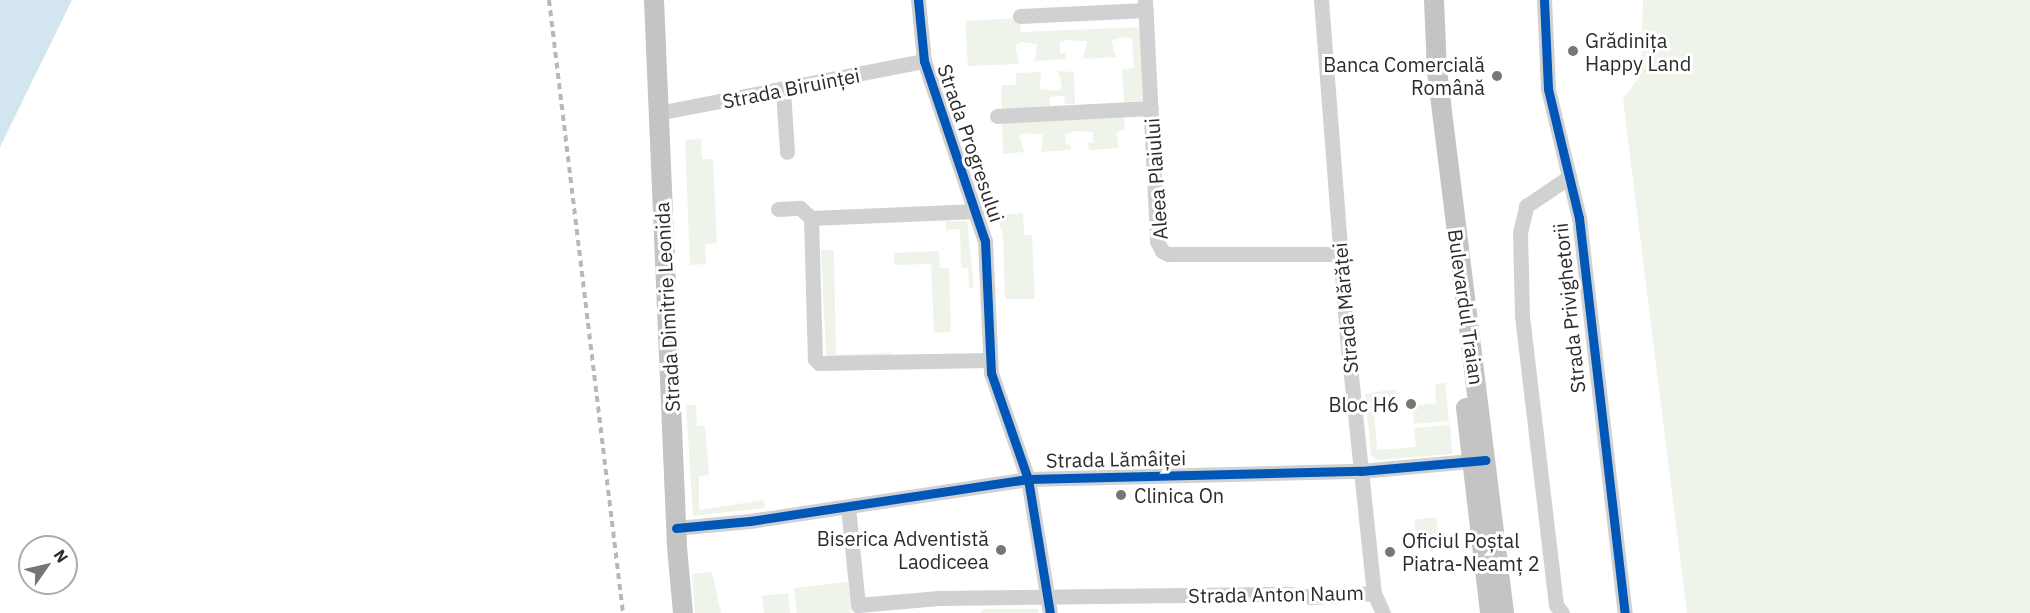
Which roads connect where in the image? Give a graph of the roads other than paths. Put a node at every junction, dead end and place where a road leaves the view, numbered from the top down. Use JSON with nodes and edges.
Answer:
{"nodes":[{"id":1,"x":654,"y":0,"type":"edge"},
{"id":2,"x":918,"y":0,"type":"edge"},
{"id":3,"x":1321,"y":0,"type":"edge"},
{"id":4,"x":1422,"y":0,"type":"edge"},
{"id":5,"x":1434,"y":0,"type":"edge"},
{"id":6,"x":1544,"y":0,"type":"edge"},
{"id":7,"x":1145,"y":5,"type":"edge"},
{"id":8,"x":1020,"y":16,"type":"dead end"},
{"id":9,"x":924,"y":60,"type":"junction"},
{"id":10,"x":783,"y":91,"type":"junction"},
{"id":11,"x":1151,"y":108,"type":"junction"},
{"id":12,"x":658,"y":113,"type":"junction"},
{"id":13,"x":998,"y":116,"type":"dead end"},
{"id":14,"x":787,"y":152,"type":"dead end"},
{"id":15,"x":1569,"y":177,"type":"junction"},
{"id":16,"x":778,"y":209,"type":"dead end"},
{"id":17,"x":977,"y":211,"type":"junction"},
{"id":18,"x":811,"y":218,"type":"junction"},
{"id":19,"x":1340,"y":254,"type":"junction"},
{"id":20,"x":989,"y":360,"type":"junction"},
{"id":21,"x":1479,"y":460,"type":"junction"},
{"id":22,"x":1361,"y":471,"type":"junction"},
{"id":23,"x":1028,"y":479,"type":"junction"},
{"id":24,"x":848,"y":507,"type":"junction"},
{"id":25,"x":676,"y":528,"type":"junction"},
{"id":26,"x":1374,"y":593,"type":"junction"},
{"id":27,"x":1049,"y":606,"type":"edge"},
{"id":28,"x":927,"y":607,"type":"edge"},
{"id":29,"x":1558,"y":610,"type":"edge"},
{"id":30,"x":683,"y":613,"type":"edge"},
{"id":31,"x":1383,"y":613,"type":"edge"},
{"id":32,"x":1490,"y":613,"type":"edge"},
{"id":33,"x":1504,"y":613,"type":"edge"},
{"id":34,"x":1625,"y":613,"type":"edge"}],
"edges":[{"from":1,"to":12,"type":"main road","name":"Strada Dimitrie Leonida"},
{"from":2,"to":9,"type":"street","name":"Strada Progresului"},
{"from":3,"to":19,"type":"street","name":"Strada Mărăței"},
{"from":4,"to":21,"type":"main road","name":"Bulevardul Traian"},
{"from":5,"to":21,"type":"main road","name":"Bulevardul Traian"},
{"from":6,"to":15,"type":"street","name":"Strada Privighetorii"},
{"from":7,"to":8,"type":"street"},
{"from":7,"to":11,"type":"street","name":"Aleea Plaiului"},
{"from":9,"to":10,"type":"street","name":"Strada Biruinței"},
{"from":9,"to":17,"type":"street","name":"Strada Progresului"},
{"from":10,"to":12,"type":"street","name":"Strada Biruinței"},
{"from":10,"to":14,"type":"street"},
{"from":11,"to":13,"type":"street"},
{"from":11,"to":19,"type":"street","name":"Aleea Plaiului"},
{"from":12,"to":25,"type":"main road","name":"Strada Dimitrie Leonida"},
{"from":15,"to":29,"type":"street"},
{"from":15,"to":34,"type":"street","name":"Strada Privighetorii"},
{"from":16,"to":18,"type":"street","name":"Strada Progresului"},
{"from":17,"to":18,"type":"street","name":"Strada Progresului"},
{"from":17,"to":20,"type":"street","name":"Strada Progresului"},
{"from":18,"to":20,"type":"street"},
{"from":19,"to":22,"type":"street","name":"Strada Mărăței"},
{"from":20,"to":23,"type":"street","name":"Strada Progresului"},
{"from":21,"to":22,"type":"street","name":"Strada Lămâiței"},
{"from":21,"to":32,"type":"main road","name":"Bulevardul Traian"},
{"from":21,"to":33,"type":"main road","name":"Bulevardul Traian"},
{"from":22,"to":23,"type":"street","name":"Strada Lămâiței"},
{"from":22,"to":26,"type":"street","name":"Strada Mărăței"},
{"from":23,"to":24,"type":"street","name":"Strada Lămâiței"},
{"from":23,"to":27,"type":"street","name":"Strada Progresului"},
{"from":24,"to":25,"type":"street","name":"Strada Lămâiței"},
{"from":24,"to":28,"type":"street","name":"Strada Anton Naum"},
{"from":25,"to":30,"type":"main road","name":"Strada Dimitrie Leonida"},
{"from":26,"to":27,"type":"street","name":"Strada Anton Naum"},
{"from":26,"to":31,"type":"street","name":"Strada Mărăței"},
{"from":27,"to":28,"type":"street","name":"Strada Anton Naum"}]}
